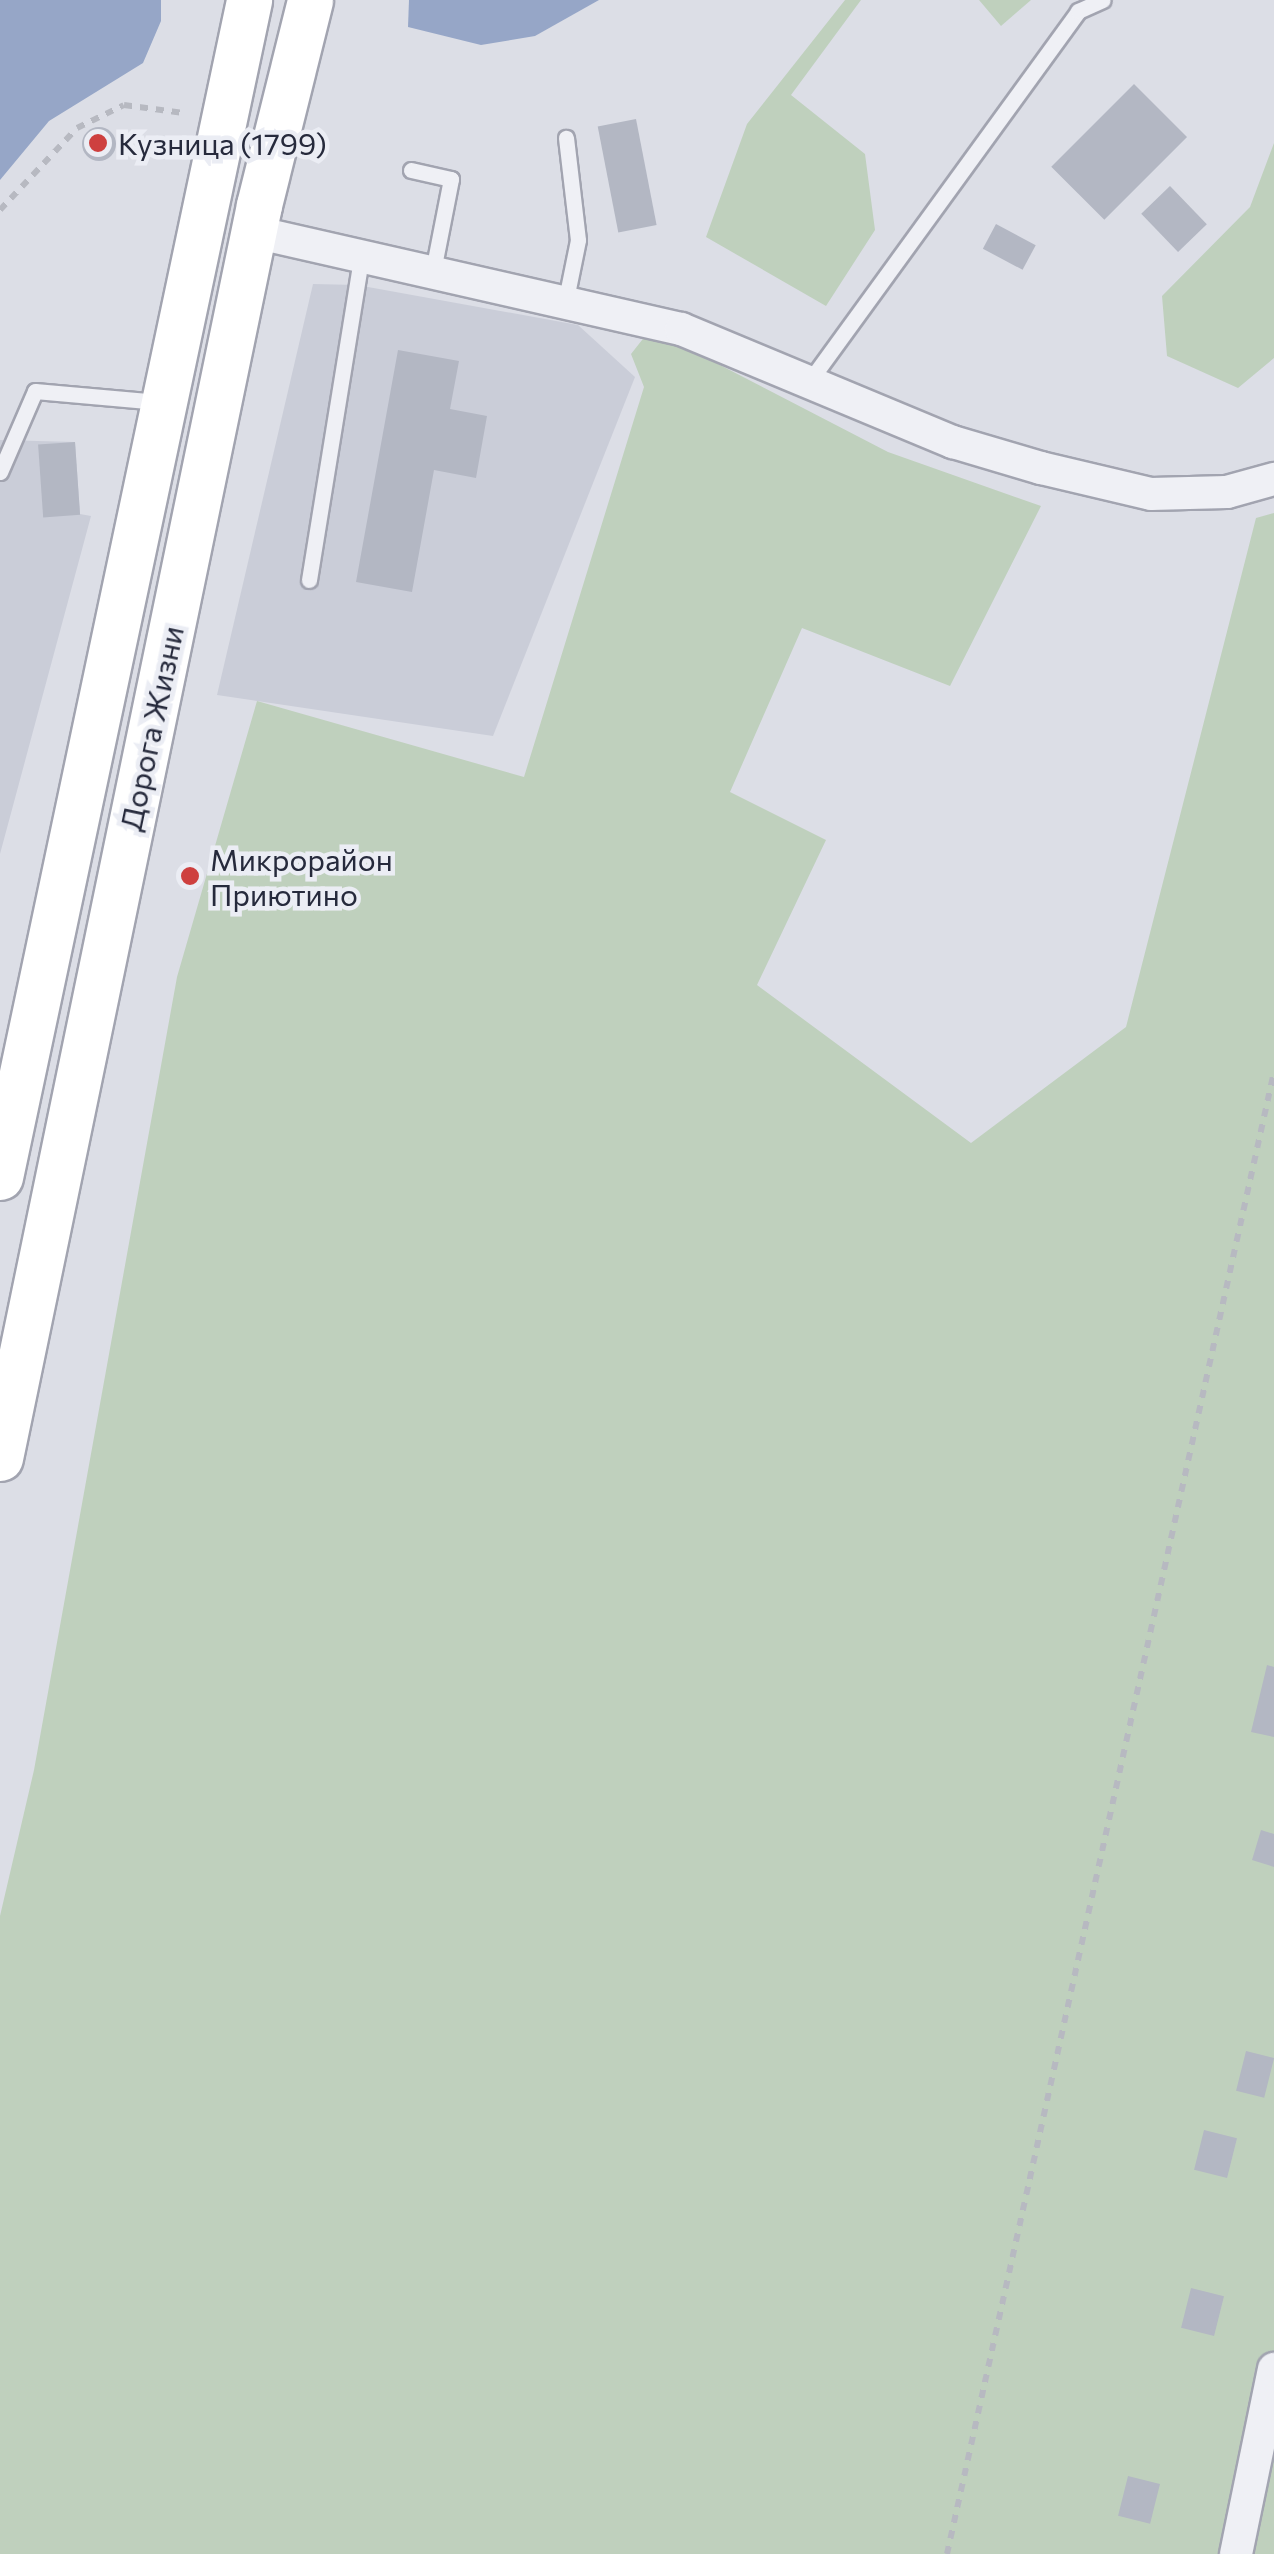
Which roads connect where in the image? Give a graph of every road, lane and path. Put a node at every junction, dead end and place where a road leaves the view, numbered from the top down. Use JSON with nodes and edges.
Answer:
{"nodes":[{"id":1,"x":249,"y":0,"type":"edge"},
{"id":2,"x":1103,"y":0,"type":"edge"},
{"id":3,"x":309,"y":1,"type":"edge"},
{"id":4,"x":192,"y":114,"type":"dead end"},
{"id":5,"x":566,"y":138,"type":"dead end"},
{"id":6,"x":411,"y":170,"type":"dead end"},
{"id":7,"x":0,"y":210,"type":"edge"},
{"id":8,"x":254,"y":232,"type":"junction"},
{"id":9,"x":361,"y":258,"type":"junction"},
{"id":10,"x":433,"y":270,"type":"junction"},
{"id":11,"x":566,"y":300,"type":"junction"},
{"id":12,"x":812,"y":379,"type":"junction"},
{"id":13,"x":163,"y":404,"type":"junction"},
{"id":14,"x":0,"y":472,"type":"edge"},
{"id":15,"x":1274,"y":479,"type":"edge"},
{"id":16,"x":309,"y":580,"type":"dead end"},
{"id":17,"x":1274,"y":1072,"type":"edge"},
{"id":18,"x":0,"y":1176,"type":"edge"},
{"id":19,"x":0,"y":1458,"type":"edge"},
{"id":20,"x":1274,"y":2369,"type":"edge"},
{"id":21,"x":947,"y":2554,"type":"edge"},
{"id":22,"x":1236,"y":2554,"type":"edge"}],
"edges":[{"from":1,"to":13,"type":"main road","name":"Дорога Жизни"},
{"from":2,"to":12,"type":"lane"},
{"from":3,"to":8,"type":"main road","name":"Дорога Жизни"},
{"from":4,"to":7,"type":"path"},
{"from":5,"to":11,"type":"lane"},
{"from":6,"to":10,"type":"lane"},
{"from":8,"to":9,"type":"street"},
{"from":8,"to":19,"type":"main road","name":"Дорога Жизни"},
{"from":9,"to":10,"type":"street"},
{"from":9,"to":16,"type":"lane"},
{"from":10,"to":11,"type":"street"},
{"from":11,"to":12,"type":"street"},
{"from":12,"to":15,"type":"street"},
{"from":13,"to":14,"type":"lane"},
{"from":13,"to":18,"type":"main road","name":"Дорога Жизни"},
{"from":17,"to":21,"type":"path"},
{"from":20,"to":22,"type":"street"}]}
